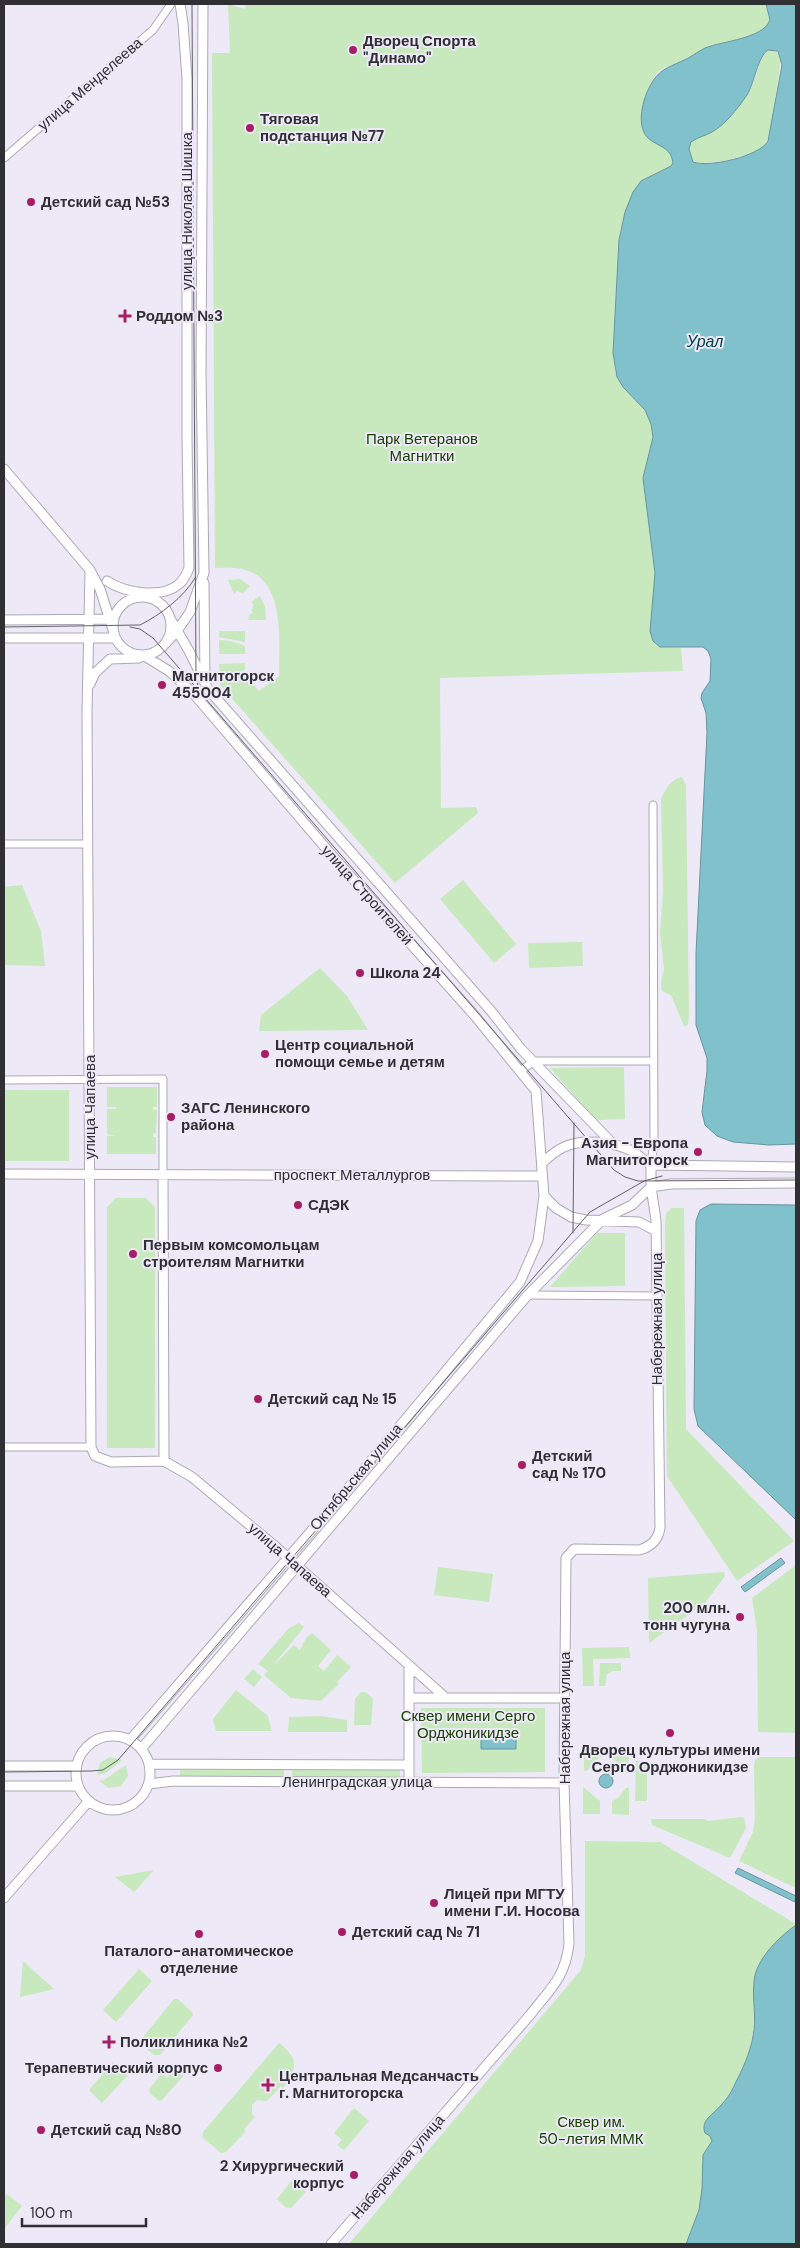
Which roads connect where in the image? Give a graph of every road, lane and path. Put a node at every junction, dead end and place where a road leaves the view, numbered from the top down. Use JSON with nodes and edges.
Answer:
{"nodes":[{"id":1,"x":171,"y":4,"type":"edge"},
{"id":2,"x":180,"y":4,"type":"edge"},
{"id":3,"x":203,"y":4,"type":"edge"},
{"id":4,"x":4,"y":158,"type":"edge"},
{"id":5,"x":187,"y":259,"type":"junction"},
{"id":6,"x":202,"y":259,"type":"junction"},
{"id":7,"x":187,"y":372,"type":"junction"},
{"id":8,"x":201,"y":372,"type":"junction"},
{"id":9,"x":4,"y":470,"type":"edge"},
{"id":10,"x":90,"y":570,"type":"junction"},
{"id":11,"x":204,"y":573,"type":"junction"},
{"id":12,"x":169,"y":590,"type":"junction"},
{"id":13,"x":142,"y":595,"type":"junction"},
{"id":14,"x":88,"y":619,"type":"junction"},
{"id":15,"x":112,"y":619,"type":"junction"},
{"id":16,"x":4,"y":620,"type":"edge"},
{"id":17,"x":171,"y":620,"type":"junction"},
{"id":18,"x":177,"y":631,"type":"junction"},
{"id":19,"x":115,"y":635,"type":"junction"},
{"id":20,"x":4,"y":638,"type":"edge"},
{"id":21,"x":88,"y":638,"type":"junction"},
{"id":22,"x":165,"y":644,"type":"junction"},
{"id":23,"x":138,"y":654,"type":"junction"},
{"id":24,"x":110,"y":659,"type":"junction"},
{"id":25,"x":156,"y":662,"type":"junction"},
{"id":26,"x":205,"y":685,"type":"junction"},
{"id":27,"x":88,"y":686,"type":"junction"},
{"id":28,"x":653,"y":805,"type":"dead end"},
{"id":29,"x":4,"y":844,"type":"edge"},
{"id":30,"x":88,"y":844,"type":"junction"},
{"id":31,"x":533,"y":1061,"type":"junction"},
{"id":32,"x":653,"y":1061,"type":"junction"},
{"id":33,"x":520,"y":1072,"type":"junction"},
{"id":34,"x":4,"y":1080,"type":"edge"},
{"id":35,"x":90,"y":1080,"type":"junction"},
{"id":36,"x":613,"y":1144,"type":"junction"},
{"id":37,"x":542,"y":1163,"type":"junction"},
{"id":38,"x":650,"y":1165,"type":"junction"},
{"id":39,"x":796,"y":1167,"type":"edge"},
{"id":40,"x":4,"y":1174,"type":"edge"},
{"id":41,"x":90,"y":1175,"type":"junction"},
{"id":42,"x":163,"y":1175,"type":"junction"},
{"id":43,"x":541,"y":1176,"type":"junction"},
{"id":44,"x":796,"y":1183,"type":"edge"},
{"id":45,"x":651,"y":1187,"type":"junction"},
{"id":46,"x":544,"y":1196,"type":"junction"},
{"id":47,"x":604,"y":1220,"type":"junction"},
{"id":48,"x":656,"y":1231,"type":"junction"},
{"id":49,"x":528,"y":1295,"type":"junction"},
{"id":50,"x":657,"y":1296,"type":"junction"},
{"id":51,"x":4,"y":1447,"type":"edge"},
{"id":52,"x":91,"y":1447,"type":"junction"},
{"id":53,"x":164,"y":1461,"type":"junction"},
{"id":54,"x":288,"y":1558,"type":"junction"},
{"id":55,"x":297,"y":1565,"type":"junction"},
{"id":56,"x":410,"y":1666,"type":"junction"},
{"id":57,"x":409,"y":1698,"type":"junction"},
{"id":58,"x":446,"y":1698,"type":"junction"},
{"id":59,"x":565,"y":1698,"type":"junction"},
{"id":60,"x":131,"y":1739,"type":"junction"},
{"id":61,"x":142,"y":1748,"type":"junction"},
{"id":62,"x":150,"y":1764,"type":"junction"},
{"id":63,"x":409,"y":1765,"type":"junction"},
{"id":64,"x":4,"y":1766,"type":"edge"},
{"id":65,"x":76,"y":1766,"type":"junction"},
{"id":66,"x":409,"y":1782,"type":"junction"},
{"id":67,"x":564,"y":1783,"type":"junction"},
{"id":68,"x":149,"y":1784,"type":"junction"},
{"id":69,"x":4,"y":1786,"type":"edge"},
{"id":70,"x":78,"y":1786,"type":"junction"},
{"id":71,"x":88,"y":1802,"type":"junction"},
{"id":72,"x":4,"y":1898,"type":"edge"},
{"id":73,"x":331,"y":2244,"type":"edge"}],
"edges":[{"from":1,"to":4,"type":"street","name":"улица Менделеева"},
{"from":2,"to":5,"type":"street","name":"улица Николая Шишка"},
{"from":3,"to":6,"type":"street","name":"улица Николая Шишка"},
{"from":5,"to":6,"type":"street"},
{"from":5,"to":7,"type":"street","name":"улица Николая Шишка"},
{"from":6,"to":8,"type":"street","name":"улица Николая Шишка"},
{"from":7,"to":8,"type":"street"},
{"from":7,"to":12,"type":"street","name":"улица Николая Шишка"},
{"from":8,"to":11,"type":"street","name":"улица Николая Шишка"},
{"from":9,"to":10,"type":"street"},
{"from":10,"to":13,"type":"street"},
{"from":10,"to":14,"type":"street","name":"улица Чапаева"},
{"from":10,"to":15,"type":"street"},
{"from":11,"to":18,"type":"street","name":"улица Николая Шишка"},
{"from":11,"to":26,"type":"street","name":"улица Николая Шишка"},
{"from":12,"to":13,"type":"street"},
{"from":12,"to":13,"type":"street","name":"улица Николая Шишка"},
{"from":13,"to":15,"type":"street"},
{"from":13,"to":17,"type":"street"},
{"from":14,"to":15,"type":"street"},
{"from":14,"to":16,"type":"street"},
{"from":14,"to":21,"type":"street","name":"улица Чапаева"},
{"from":15,"to":19,"type":"street"},
{"from":17,"to":18,"type":"street","name":"улица Строителей"},
{"from":17,"to":22,"type":"street"},
{"from":18,"to":22,"type":"street","name":"улица Николая Шишка"},
{"from":18,"to":26,"type":"street","name":"улица Строителей"},
{"from":19,"to":21,"type":"street"},
{"from":19,"to":23,"type":"street"},
{"from":20,"to":21,"type":"street"},
{"from":21,"to":27,"type":"street","name":"улица Чапаева"},
{"from":22,"to":23,"type":"street"},
{"from":23,"to":24,"type":"street"},
{"from":23,"to":25,"type":"street","name":"улица Строителей"},
{"from":24,"to":25,"type":"street"},
{"from":24,"to":27,"type":"street"},
{"from":25,"to":33,"type":"street","name":"улица Строителей"},
{"from":26,"to":31,"type":"street","name":"улица Строителей"},
{"from":27,"to":30,"type":"street","name":"улица Чапаева"},
{"from":28,"to":32,"type":"street"},
{"from":29,"to":30,"type":"street"},
{"from":30,"to":35,"type":"street","name":"улица Чапаева"},
{"from":31,"to":32,"type":"street"},
{"from":31,"to":33,"type":"street"},
{"from":31,"to":36,"type":"street","name":"улица Строителей"},
{"from":32,"to":38,"type":"street"},
{"from":33,"to":37,"type":"street","name":"улица Строителей"},
{"from":34,"to":35,"type":"street"},
{"from":35,"to":41,"type":"street","name":"улица Чапаева"},
{"from":35,"to":42,"type":"street"},
{"from":36,"to":37,"type":"street"},
{"from":36,"to":38,"type":"street"},
{"from":37,"to":43,"type":"street"},
{"from":38,"to":39,"type":"street"},
{"from":38,"to":45,"type":"street"},
{"from":40,"to":41,"type":"street","name":"проспект Металлургов"},
{"from":41,"to":42,"type":"street","name":"проспект Металлургов"},
{"from":41,"to":52,"type":"street","name":"улица Чапаева"},
{"from":42,"to":43,"type":"street","name":"проспект Металлургов"},
{"from":42,"to":53,"type":"street"},
{"from":43,"to":46,"type":"street"},
{"from":44,"to":45,"type":"street"},
{"from":45,"to":47,"type":"street"},
{"from":45,"to":48,"type":"street","name":"Набережная улица"},
{"from":46,"to":47,"type":"street"},
{"from":46,"to":54,"type":"street","name":"Октябрьская улица"},
{"from":47,"to":48,"type":"street"},
{"from":47,"to":49,"type":"street","name":"Октябрьская улица"},
{"from":48,"to":50,"type":"street","name":"Набережная улица"},
{"from":49,"to":50,"type":"street"},
{"from":49,"to":55,"type":"street","name":"Октябрьская улица"},
{"from":50,"to":59,"type":"street","name":"Набережная улица"},
{"from":51,"to":52,"type":"street"},
{"from":52,"to":53,"type":"street"},
{"from":53,"to":54,"type":"street","name":"улица Чапаева"},
{"from":54,"to":55,"type":"street","name":"улица Чапаева"},
{"from":54,"to":60,"type":"street","name":"Октябрьская улица"},
{"from":55,"to":56,"type":"street","name":"улица Чапаева"},
{"from":55,"to":61,"type":"street","name":"Октябрьская улица"},
{"from":56,"to":57,"type":"street"},
{"from":56,"to":58,"type":"street","name":"улица Чапаева"},
{"from":57,"to":58,"type":"street"},
{"from":57,"to":63,"type":"street"},
{"from":58,"to":59,"type":"street"},
{"from":59,"to":67,"type":"street","name":"Набережная улица"},
{"from":60,"to":61,"type":"street"},
{"from":60,"to":65,"type":"street"},
{"from":61,"to":62,"type":"street"},
{"from":62,"to":63,"type":"street","name":"Ленинградская улица"},
{"from":62,"to":68,"type":"street"},
{"from":63,"to":66,"type":"street"},
{"from":64,"to":65,"type":"street"},
{"from":65,"to":70,"type":"street"},
{"from":66,"to":67,"type":"street","name":"Ленинградская улица"},
{"from":66,"to":68,"type":"street","name":"Ленинградская улица"},
{"from":67,"to":73,"type":"street","name":"Набережная улица"},
{"from":68,"to":71,"type":"street"},
{"from":69,"to":70,"type":"street"},
{"from":70,"to":71,"type":"street"},
{"from":71,"to":72,"type":"street"}]}
